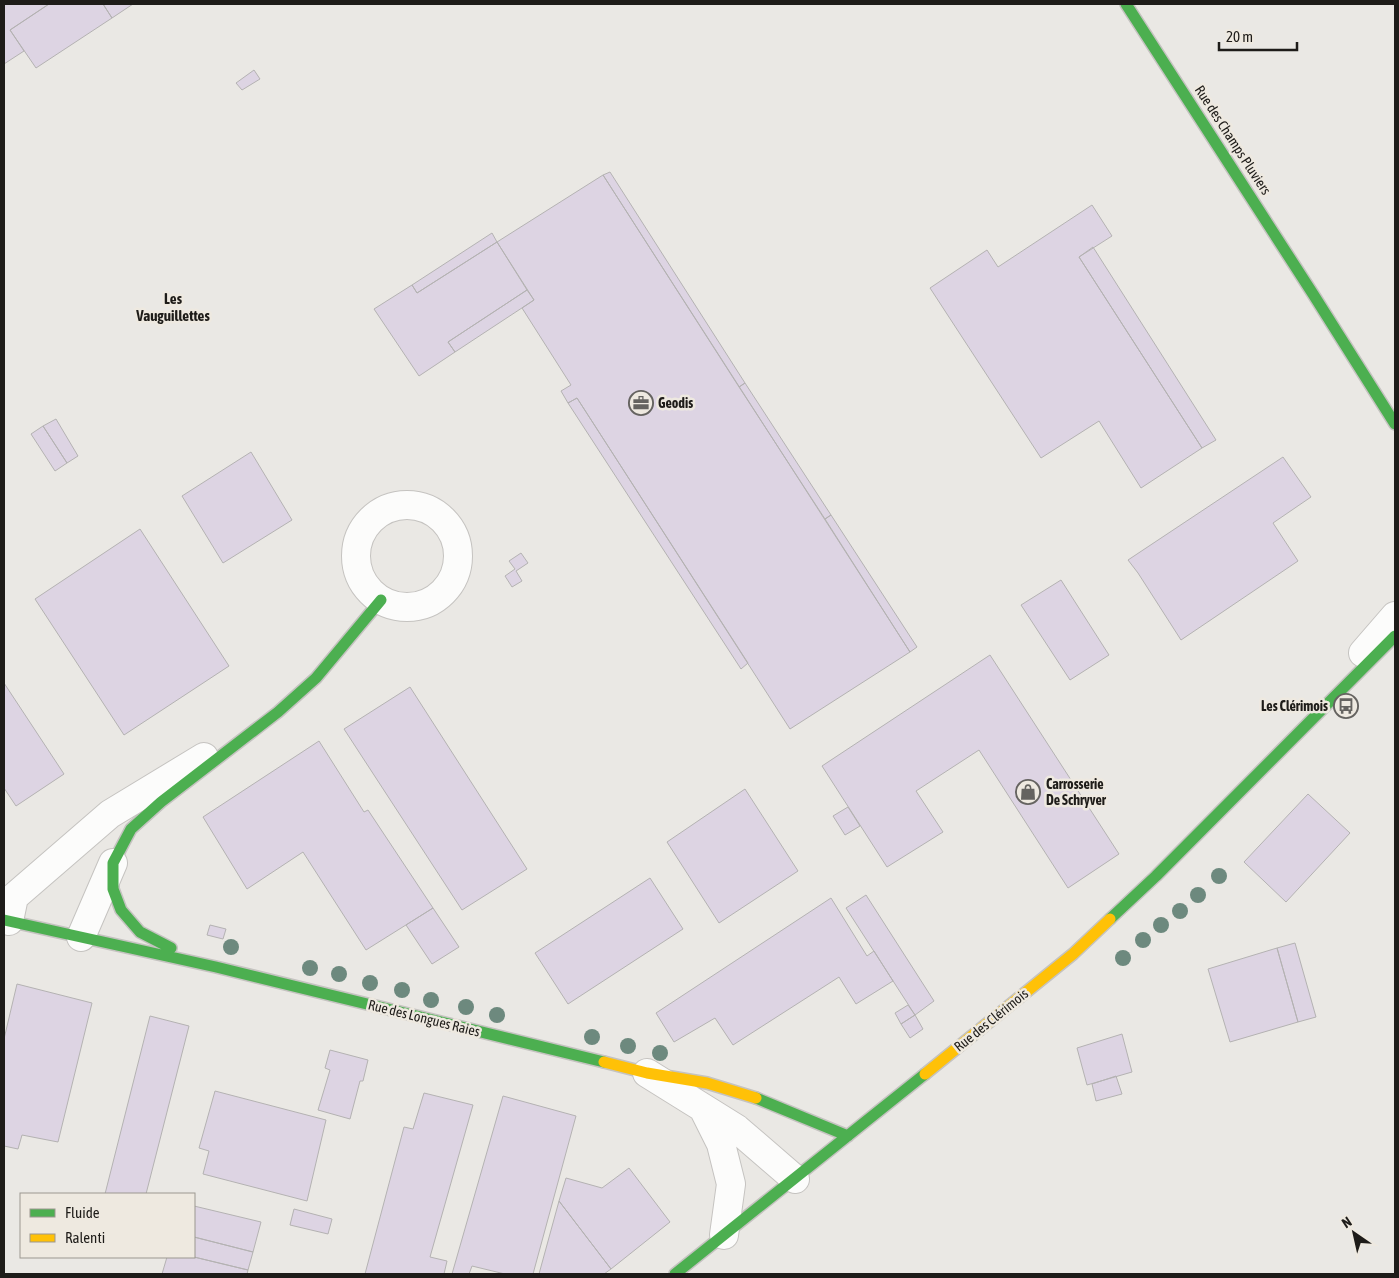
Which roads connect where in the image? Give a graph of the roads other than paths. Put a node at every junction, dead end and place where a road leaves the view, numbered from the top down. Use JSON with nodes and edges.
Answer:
{"nodes":[{"id":1,"x":1126,"y":4,"type":"edge"},
{"id":2,"x":1313,"y":294,"type":"junction"},
{"id":3,"x":1384,"y":384,"type":"dead end"},
{"id":4,"x":1395,"y":424,"type":"edge"},
{"id":5,"x":381,"y":600,"type":"dead end"},
{"id":6,"x":1395,"y":616,"type":"edge"},
{"id":7,"x":1395,"y":636,"type":"edge"},
{"id":8,"x":278,"y":712,"type":"junction"},
{"id":9,"x":1244,"y":789,"type":"junction"},
{"id":10,"x":113,"y":863,"type":"junction"},
{"id":11,"x":6,"y":920,"type":"edge"},
{"id":12,"x":81,"y":937,"type":"junction"},
{"id":13,"x":201,"y":964,"type":"junction"},
{"id":14,"x":647,"y":1073,"type":"junction"},
{"id":15,"x":704,"y":1110,"type":"junction"},
{"id":16,"x":848,"y":1136,"type":"junction"},
{"id":17,"x":795,"y":1178,"type":"junction"},
{"id":18,"x":724,"y":1235,"type":"junction"},
{"id":19,"x":675,"y":1274,"type":"edge"}],
"edges":[{"from":1,"to":2,"type":"street","name":"Rue des Champs Pluviers"},
{"from":2,"to":3,"type":"street","name":"Rue des Champs Pluviers"},
{"from":2,"to":4,"type":"street","name":"Rue des Champs Pluviers"},
{"from":5,"to":8,"type":"street","name":"Rue des Longues Raies"},
{"from":6,"to":9,"type":"street","name":"Rue des Clérimois"},
{"from":7,"to":9,"type":"street","name":"Rue des Clérimois"},
{"from":8,"to":10,"type":"street","name":"Rue des Longues Raies"},
{"from":8,"to":11,"type":"street","name":"Rue des Longues Raies"},
{"from":9,"to":16,"type":"street","name":"Rue des Clérimois"},
{"from":10,"to":12,"type":"street","name":"Rue des Longues Raies"},
{"from":10,"to":13,"type":"street","name":"Rue des Longues Raies"},
{"from":11,"to":12,"type":"street","name":"Rue des Longues Raies"},
{"from":12,"to":13,"type":"street","name":"Rue des Longues Raies"},
{"from":13,"to":14,"type":"street","name":"Rue des Longues Raies"},
{"from":14,"to":15,"type":"street","name":"Rue des Longues Raies"},
{"from":14,"to":16,"type":"street","name":"Rue des Longues Raies"},
{"from":15,"to":17,"type":"street","name":"Rue des Longues Raies"},
{"from":15,"to":18,"type":"street"},
{"from":16,"to":17,"type":"street","name":"Rue des Clérimois"},
{"from":17,"to":18,"type":"street","name":"Rue des Clérimois"},
{"from":18,"to":19,"type":"street","name":"Rue des Clérimois"}]}
